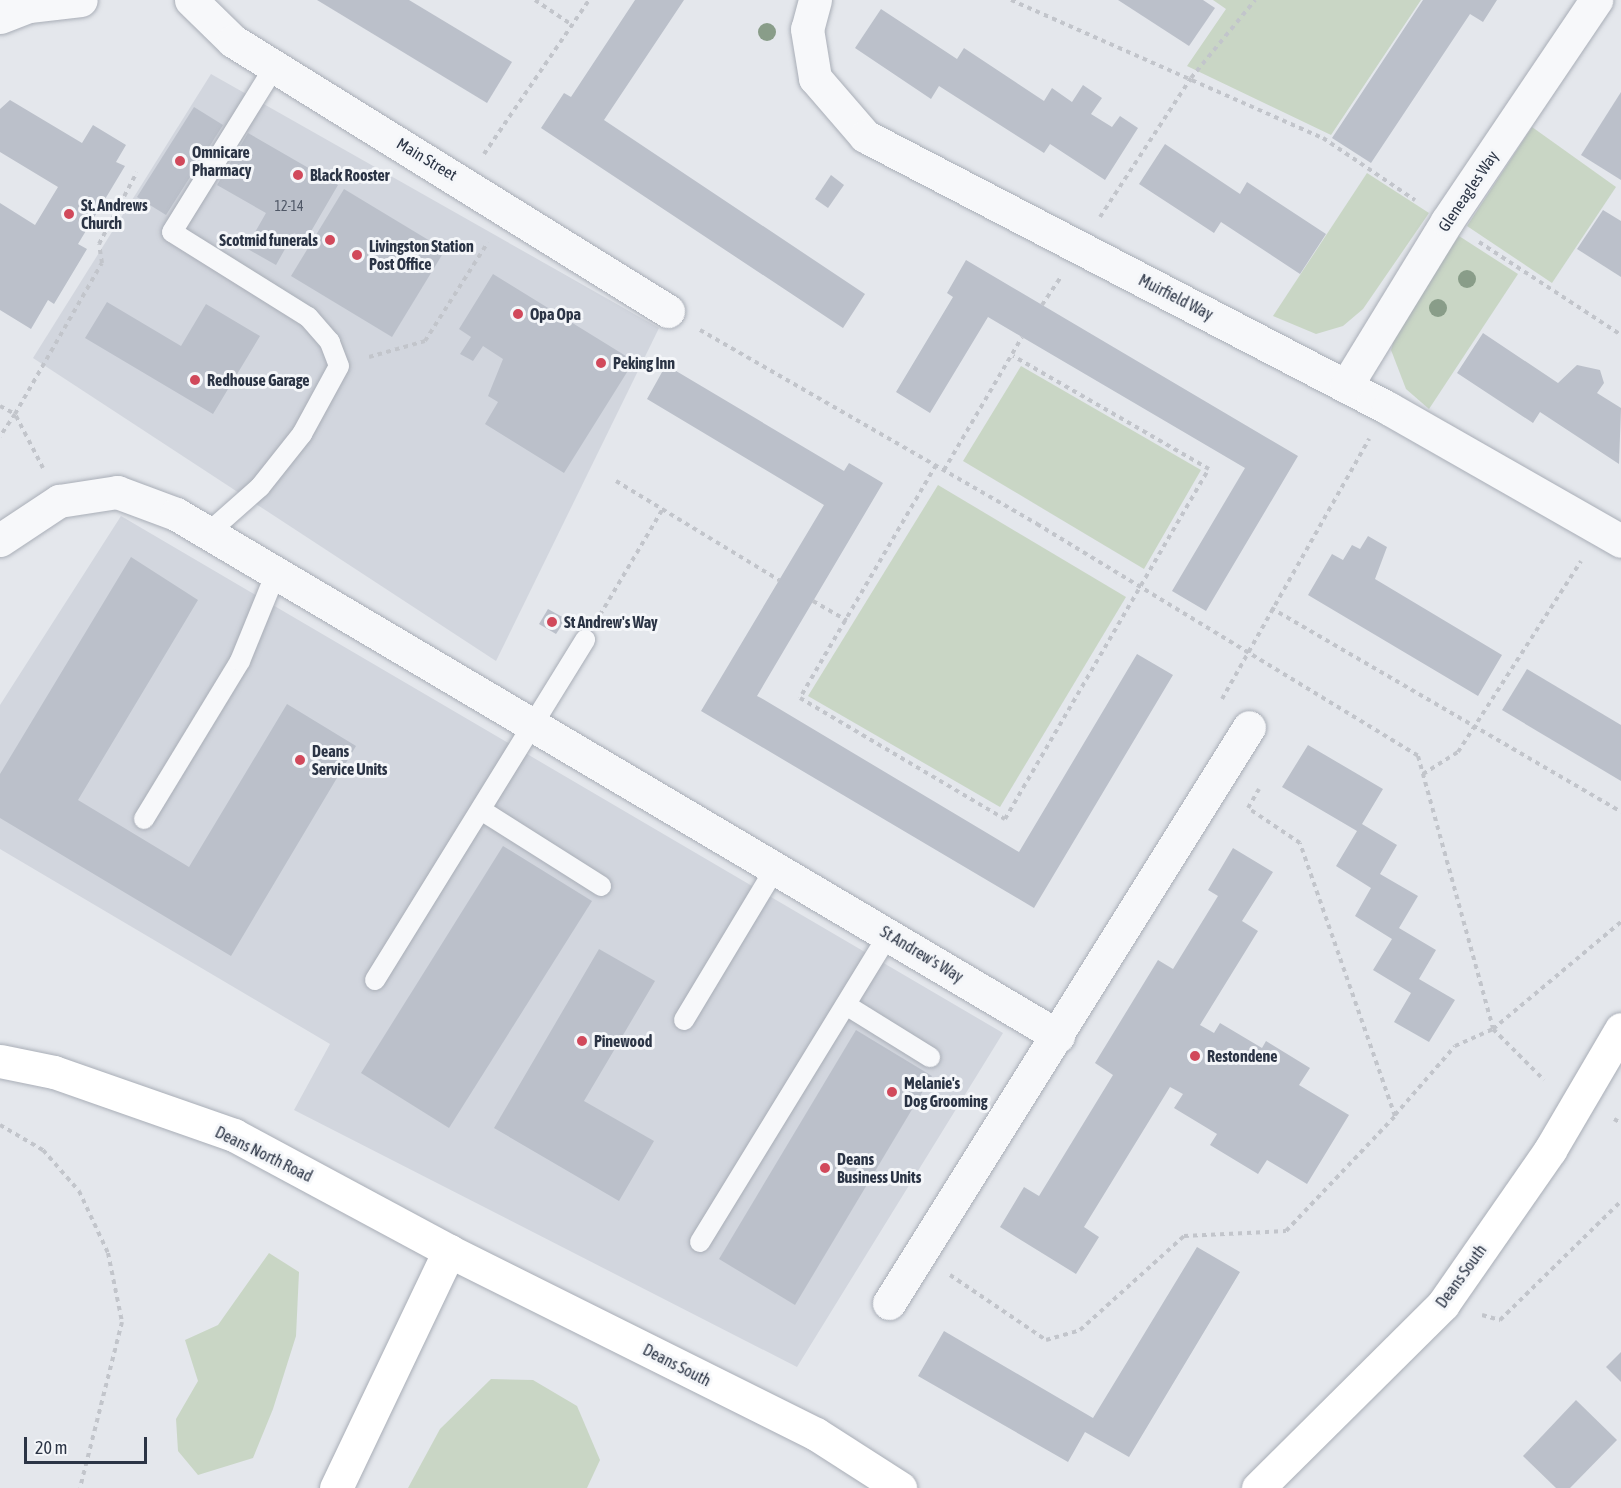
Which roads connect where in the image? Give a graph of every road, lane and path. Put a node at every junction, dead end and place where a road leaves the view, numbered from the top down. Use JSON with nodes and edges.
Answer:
{"nodes":[{"id":1,"x":81,"y":0,"type":"edge"},
{"id":2,"x":192,"y":0,"type":"edge"},
{"id":3,"x":535,"y":0,"type":"edge"},
{"id":4,"x":589,"y":0,"type":"edge"},
{"id":5,"x":815,"y":0,"type":"edge"},
{"id":6,"x":1011,"y":0,"type":"edge"},
{"id":7,"x":1255,"y":0,"type":"edge"},
{"id":8,"x":1596,"y":0,"type":"edge"},
{"id":9,"x":0,"y":17,"type":"edge"},
{"id":10,"x":572,"y":25,"type":"junction"},
{"id":11,"x":275,"y":66,"type":"junction"},
{"id":12,"x":1191,"y":78,"type":"junction"},
{"id":13,"x":137,"y":172,"type":"dead end"},
{"id":14,"x":465,"y":182,"type":"junction"},
{"id":15,"x":508,"y":211,"type":"junction"},
{"id":16,"x":1447,"y":221,"type":"junction"},
{"id":17,"x":1080,"y":248,"type":"junction"},
{"id":18,"x":1042,"y":305,"type":"dead end"},
{"id":19,"x":668,"y":311,"type":"joint"},
{"id":20,"x":1621,"y":335,"type":"edge"},
{"id":21,"x":1022,"y":337,"type":"dead end"},
{"id":22,"x":1013,"y":356,"type":"junction"},
{"id":23,"x":339,"y":366,"type":"junction"},
{"id":24,"x":1346,"y":386,"type":"junction"},
{"id":25,"x":0,"y":406,"type":"edge"},
{"id":26,"x":1388,"y":408,"type":"junction"},
{"id":27,"x":15,"y":414,"type":"junction"},
{"id":28,"x":0,"y":436,"type":"edge"},
{"id":29,"x":936,"y":465,"type":"junction"},
{"id":30,"x":944,"y":470,"type":"junction"},
{"id":31,"x":616,"y":481,"type":"dead end"},
{"id":32,"x":59,"y":501,"type":"junction"},
{"id":33,"x":662,"y":510,"type":"junction"},
{"id":34,"x":208,"y":532,"type":"junction"},
{"id":35,"x":1611,"y":535,"type":"edge"},
{"id":36,"x":0,"y":540,"type":"edge"},
{"id":37,"x":276,"y":573,"type":"junction"},
{"id":38,"x":779,"y":580,"type":"dead end"},
{"id":39,"x":1142,"y":586,"type":"junction"},
{"id":40,"x":813,"y":601,"type":"dead end"},
{"id":41,"x":1271,"y":608,"type":"junction"},
{"id":42,"x":847,"y":621,"type":"junction"},
{"id":43,"x":585,"y":640,"type":"joint"},
{"id":44,"x":1246,"y":649,"type":"junction"},
{"id":45,"x":534,"y":726,"type":"junction"},
{"id":46,"x":1249,"y":727,"type":"joint"},
{"id":47,"x":1474,"y":728,"type":"junction"},
{"id":48,"x":1423,"y":774,"type":"junction"},
{"id":49,"x":1265,"y":778,"type":"dead end"},
{"id":50,"x":481,"y":810,"type":"junction"},
{"id":51,"x":1621,"y":812,"type":"edge"},
{"id":52,"x":144,"y":819,"type":"dead end"},
{"id":53,"x":776,"y":867,"type":"junction"},
{"id":54,"x":600,"y":885,"type":"dead end"},
{"id":55,"x":1621,"y":922,"type":"edge"},
{"id":56,"x":890,"y":934,"type":"junction"},
{"id":57,"x":375,"y":980,"type":"dead end"},
{"id":58,"x":846,"y":1005,"type":"junction"},
{"id":59,"x":684,"y":1020,"type":"dead end"},
{"id":60,"x":1493,"y":1029,"type":"junction"},
{"id":61,"x":1621,"y":1029,"type":"edge"},
{"id":62,"x":1058,"y":1036,"type":"junction"},
{"id":63,"x":930,"y":1057,"type":"dead end"},
{"id":64,"x":0,"y":1061,"type":"edge"},
{"id":65,"x":1544,"y":1080,"type":"dead end"},
{"id":66,"x":1395,"y":1116,"type":"junction"},
{"id":67,"x":1614,"y":1119,"type":"dead end"},
{"id":68,"x":1621,"y":1123,"type":"edge"},
{"id":69,"x":0,"y":1125,"type":"edge"},
{"id":70,"x":1621,"y":1201,"type":"edge"},
{"id":71,"x":700,"y":1242,"type":"dead end"},
{"id":72,"x":449,"y":1251,"type":"junction"},
{"id":73,"x":920,"y":1254,"type":"junction"},
{"id":74,"x":889,"y":1303,"type":"dead end"},
{"id":75,"x":1443,"y":1304,"type":"junction"},
{"id":76,"x":80,"y":1488,"type":"edge"},
{"id":77,"x":336,"y":1488,"type":"edge"},
{"id":78,"x":900,"y":1488,"type":"edge"},
{"id":79,"x":1258,"y":1488,"type":"edge"}],
"edges":[{"from":1,"to":9,"type":"street"},
{"from":2,"to":11,"type":"street","name":"Main Street"},
{"from":3,"to":10,"type":"path"},
{"from":4,"to":10,"type":"path"},
{"from":5,"to":17,"type":"street","name":"Muirfield Way"},
{"from":6,"to":12,"type":"path"},
{"from":7,"to":12,"type":"path"},
{"from":8,"to":16,"type":"street","name":"Gleneagles Way"},
{"from":10,"to":14,"type":"path"},
{"from":11,"to":14,"type":"street","name":"Main Street"},
{"from":11,"to":23,"type":"lane"},
{"from":12,"to":16,"type":"path"},
{"from":12,"to":17,"type":"path"},
{"from":13,"to":27,"type":"path"},
{"from":14,"to":15,"type":"street","name":"Main Street"},
{"from":15,"to":19,"type":"street","name":"Main Street"},
{"from":15,"to":23,"type":"path"},
{"from":16,"to":20,"type":"path"},
{"from":16,"to":24,"type":"street","name":"Gleneagles Way"},
{"from":17,"to":18,"type":"path"},
{"from":17,"to":24,"type":"street","name":"Muirfield Way"},
{"from":19,"to":29,"type":"path"},
{"from":21,"to":22,"type":"path"},
{"from":22,"to":30,"type":"path"},
{"from":22,"to":39,"type":"path"},
{"from":23,"to":34,"type":"lane"},
{"from":24,"to":26,"type":"street","name":"Muirfield Way"},
{"from":25,"to":27,"type":"path"},
{"from":26,"to":35,"type":"street","name":"Muirfield Way"},
{"from":26,"to":41,"type":"path"},
{"from":27,"to":28,"type":"path"},
{"from":27,"to":32,"type":"path"},
{"from":29,"to":30,"type":"path"},
{"from":29,"to":42,"type":"path"},
{"from":30,"to":39,"type":"path"},
{"from":31,"to":33,"type":"path"},
{"from":32,"to":34,"type":"street","name":"St Andrew's Way"},
{"from":32,"to":36,"type":"street","name":"St Andrew's Way"},
{"from":33,"to":38,"type":"path"},
{"from":33,"to":43,"type":"path"},
{"from":34,"to":37,"type":"street","name":"St Andrew's Way"},
{"from":35,"to":47,"type":"path"},
{"from":37,"to":45,"type":"street","name":"St Andrew's Way"},
{"from":37,"to":52,"type":"lane"},
{"from":39,"to":42,"type":"path"},
{"from":39,"to":44,"type":"path"},
{"from":40,"to":42,"type":"path"},
{"from":41,"to":44,"type":"path"},
{"from":41,"to":47,"type":"path"},
{"from":43,"to":45,"type":"lane"},
{"from":44,"to":46,"type":"path"},
{"from":44,"to":48,"type":"path"},
{"from":45,"to":50,"type":"lane"},
{"from":45,"to":53,"type":"street","name":"St Andrew's Way"},
{"from":46,"to":62,"type":"street"},
{"from":47,"to":48,"type":"path"},
{"from":47,"to":51,"type":"path"},
{"from":48,"to":60,"type":"path"},
{"from":49,"to":66,"type":"path"},
{"from":50,"to":54,"type":"lane"},
{"from":50,"to":57,"type":"lane"},
{"from":53,"to":56,"type":"street","name":"St Andrew's Way"},
{"from":53,"to":59,"type":"lane"},
{"from":55,"to":60,"type":"path"},
{"from":56,"to":58,"type":"lane"},
{"from":56,"to":62,"type":"street","name":"St Andrew's Way"},
{"from":58,"to":63,"type":"lane"},
{"from":58,"to":71,"type":"lane"},
{"from":60,"to":65,"type":"path"},
{"from":60,"to":66,"type":"path"},
{"from":61,"to":75,"type":"street","name":"Deans South"},
{"from":62,"to":73,"type":"street"},
{"from":64,"to":72,"type":"street","name":"Deans North Road"},
{"from":66,"to":73,"type":"path"},
{"from":67,"to":68,"type":"path"},
{"from":69,"to":76,"type":"path"},
{"from":70,"to":75,"type":"path"},
{"from":72,"to":77,"type":"street"},
{"from":72,"to":78,"type":"street","name":"Deans South"},
{"from":73,"to":74,"type":"street"},
{"from":75,"to":79,"type":"street","name":"Deans South"}]}
